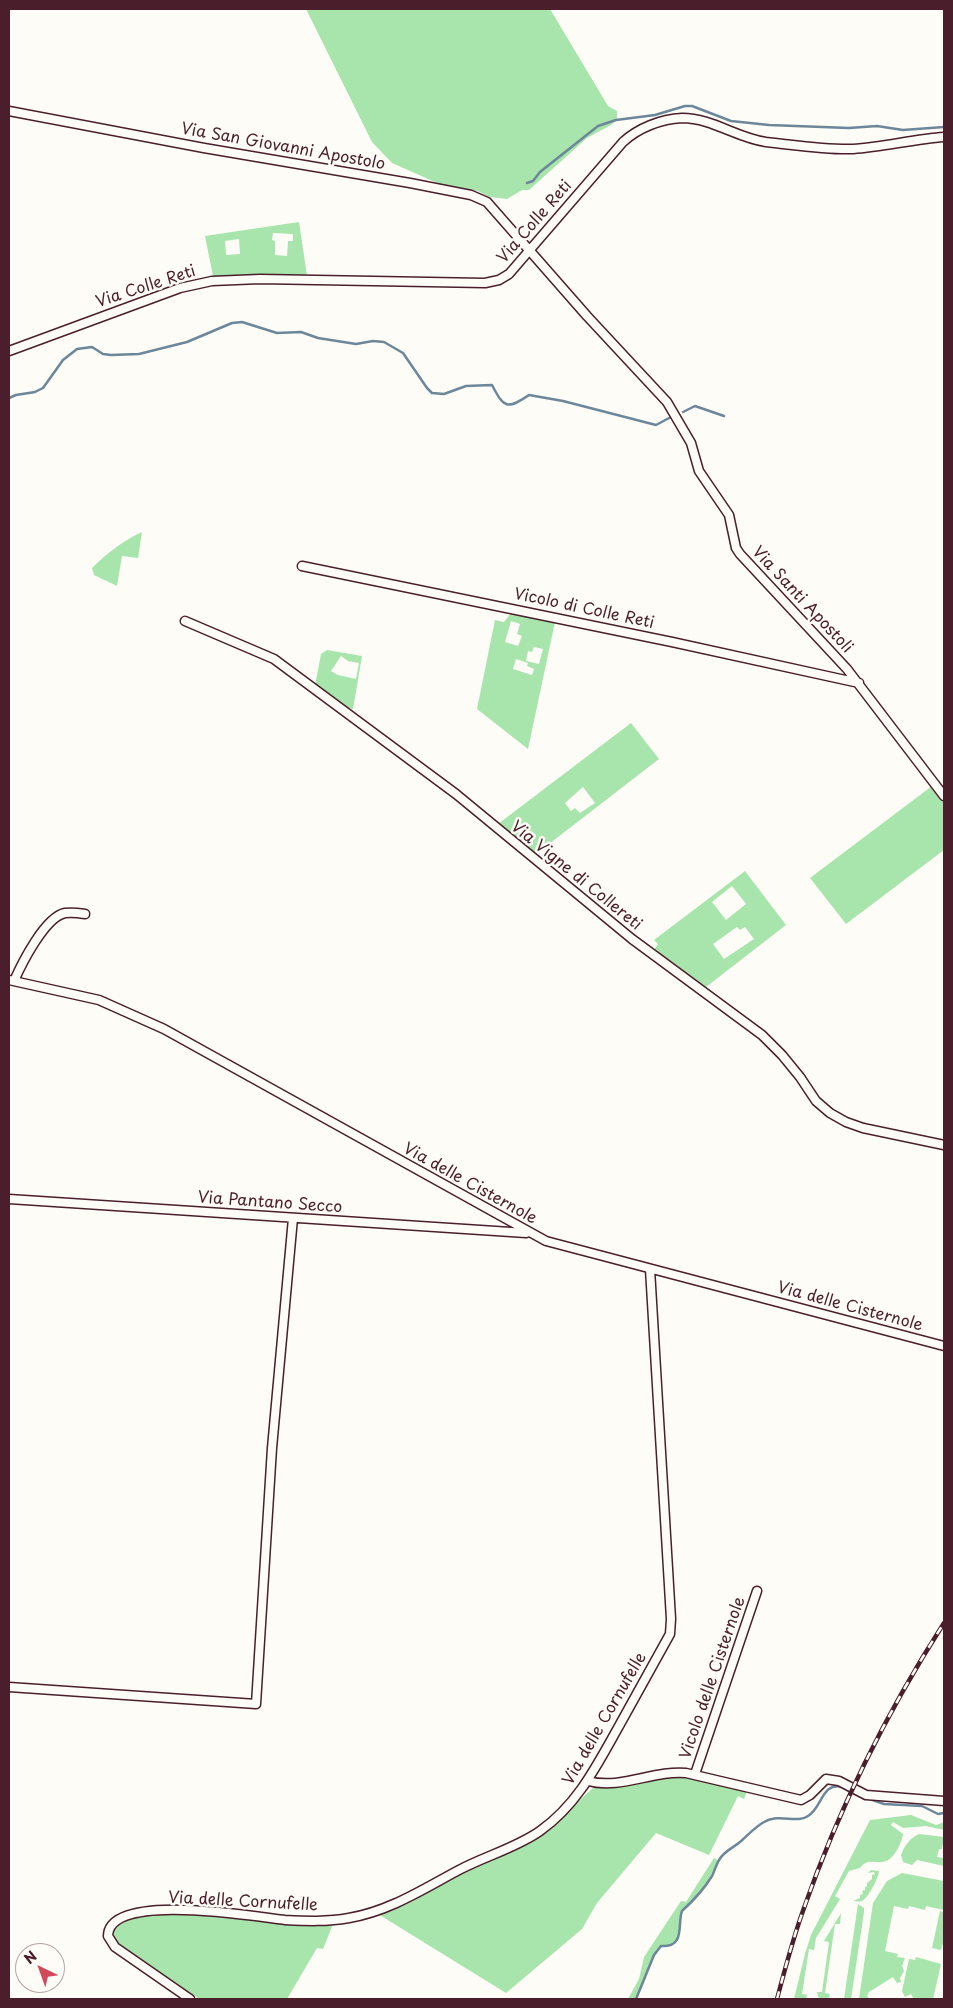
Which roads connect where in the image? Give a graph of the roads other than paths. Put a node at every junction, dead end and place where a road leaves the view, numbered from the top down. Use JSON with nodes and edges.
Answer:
{"nodes":[{"id":1,"x":9,"y":111,"type":"edge"},
{"id":2,"x":944,"y":138,"type":"edge"},
{"id":3,"x":529,"y":252,"type":"junction"},
{"id":4,"x":9,"y":351,"type":"edge"},
{"id":5,"x":302,"y":566,"type":"dead end"},
{"id":6,"x":185,"y":620,"type":"dead end"},
{"id":7,"x":859,"y":684,"type":"junction"},
{"id":8,"x":944,"y":796,"type":"edge"},
{"id":9,"x":85,"y":914,"type":"dead end"},
{"id":10,"x":11,"y":981,"type":"edge"},
{"id":11,"x":944,"y":1145,"type":"edge"},
{"id":12,"x":9,"y":1199,"type":"edge"},
{"id":13,"x":292,"y":1218,"type":"junction"},
{"id":14,"x":530,"y":1233,"type":"junction"},
{"id":15,"x":650,"y":1269,"type":"junction"},
{"id":16,"x":944,"y":1346,"type":"edge"},
{"id":17,"x":757,"y":1592,"type":"dead end"},
{"id":18,"x":9,"y":1687,"type":"edge"},
{"id":19,"x":695,"y":1774,"type":"junction"},
{"id":20,"x":588,"y":1781,"type":"junction"},
{"id":21,"x":944,"y":1801,"type":"edge"},
{"id":22,"x":190,"y":1999,"type":"edge"}],
"edges":[{"from":1,"to":3,"type":"street","name":"Via San Giovanni Apostolo"},
{"from":2,"to":3,"type":"street","name":"Via Colle Reti"},
{"from":3,"to":4,"type":"street","name":"Via Colle Reti"},
{"from":3,"to":7,"type":"street","name":"Via Santi Apostoli"},
{"from":5,"to":7,"type":"street","name":"Vicolo di Colle Reti"},
{"from":6,"to":11,"type":"street","name":"Via Vigne di Collereti"},
{"from":7,"to":8,"type":"street","name":"Via Santi Apostoli"},
{"from":9,"to":10,"type":"street"},
{"from":10,"to":14,"type":"street","name":"Via delle Cisternole"},
{"from":12,"to":13,"type":"street","name":"Via Pantano Secco"},
{"from":13,"to":14,"type":"street","name":"Via Pantano Secco"},
{"from":13,"to":18,"type":"street"},
{"from":14,"to":15,"type":"street","name":"Via delle Cisternole"},
{"from":15,"to":16,"type":"street","name":"Via delle Cisternole"},
{"from":15,"to":20,"type":"street","name":"Via delle Cornufelle"},
{"from":17,"to":19,"type":"street","name":"Vicolo delle Cisternole"},
{"from":19,"to":20,"type":"street","name":"Vicolo delle Cisternole"},
{"from":19,"to":21,"type":"street","name":"Vicolo delle Cisternole"},
{"from":20,"to":22,"type":"street","name":"Via delle Cornufelle"}]}
